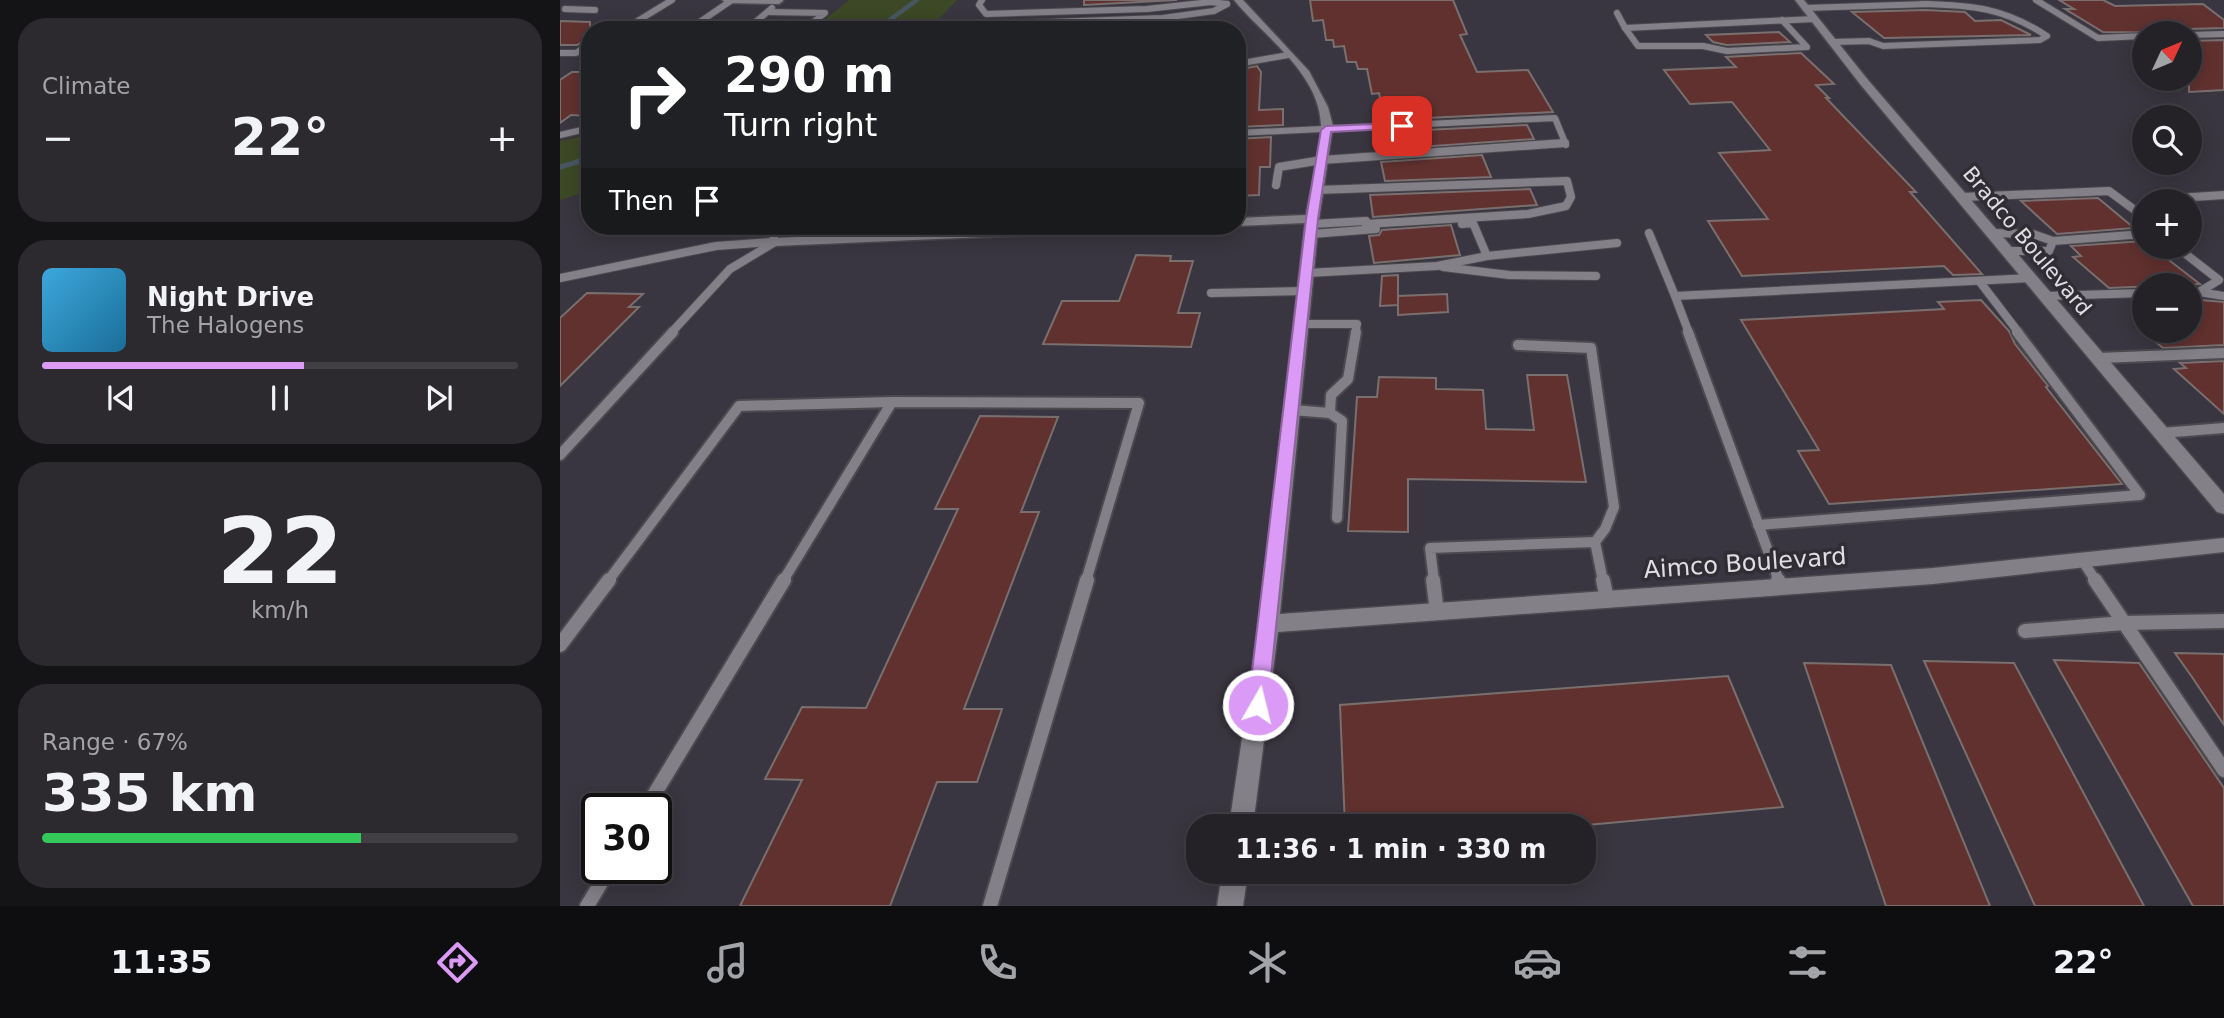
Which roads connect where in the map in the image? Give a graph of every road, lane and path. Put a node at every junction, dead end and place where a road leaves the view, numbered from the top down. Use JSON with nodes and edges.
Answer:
{"nodes":[{"id":1,"x":582,"y":0,"type":"edge"},
{"id":2,"x":672,"y":0,"type":"edge"},
{"id":3,"x":726,"y":0,"type":"edge"},
{"id":4,"x":732,"y":0,"type":"edge"},
{"id":5,"x":982,"y":0,"type":"edge"},
{"id":6,"x":1980,"y":0,"type":"edge"},
{"id":7,"x":2036,"y":0,"type":"edge"},
{"id":8,"x":779,"y":1,"type":"edge"},
{"id":9,"x":1235,"y":2,"type":"edge"},
{"id":10,"x":1922,"y":4,"type":"junction"},
{"id":11,"x":1829,"y":7,"type":"junction"},
{"id":12,"x":659,"y":8,"type":"junction"},
{"id":13,"x":1806,"y":9,"type":"edge"},
{"id":14,"x":595,"y":10,"type":"dead end"},
{"id":15,"x":562,"y":11,"type":"edge"},
{"id":16,"x":768,"y":12,"type":"junction"},
{"id":17,"x":1618,"y":13,"type":"dead end"},
{"id":18,"x":1836,"y":15,"type":"dead end"},
{"id":19,"x":1782,"y":20,"type":"junction"},
{"id":20,"x":638,"y":21,"type":"edge"},
{"id":21,"x":650,"y":21,"type":"edge"},
{"id":22,"x":701,"y":21,"type":"edge"},
{"id":23,"x":757,"y":21,"type":"edge"},
{"id":24,"x":815,"y":21,"type":"edge"},
{"id":25,"x":1070,"y":21,"type":"edge"},
{"id":26,"x":1625,"y":28,"type":"junction"},
{"id":27,"x":2224,"y":34,"type":"edge"},
{"id":28,"x":2202,"y":35,"type":"edge"},
{"id":29,"x":2132,"y":37,"type":"edge"},
{"id":30,"x":1833,"y":42,"type":"junction"},
{"id":31,"x":581,"y":49,"type":"edge"},
{"id":32,"x":560,"y":53,"type":"edge"},
{"id":33,"x":1288,"y":55,"type":"junction"},
{"id":34,"x":1246,"y":62,"type":"edge"},
{"id":35,"x":581,"y":130,"type":"edge"},
{"id":36,"x":1326,"y":130,"type":"junction"},
{"id":37,"x":1246,"y":133,"type":"edge"},
{"id":38,"x":560,"y":135,"type":"edge"},
{"id":39,"x":1322,"y":160,"type":"junction"},
{"id":40,"x":1276,"y":185,"type":"dead end"},
{"id":41,"x":1317,"y":190,"type":"junction"},
{"id":42,"x":2224,"y":195,"type":"edge"},
{"id":43,"x":2202,"y":196,"type":"edge"},
{"id":44,"x":1962,"y":197,"type":"junction"},
{"id":45,"x":2132,"y":208,"type":"edge"},
{"id":46,"x":1246,"y":222,"type":"edge"},
{"id":47,"x":1312,"y":226,"type":"junction"},
{"id":48,"x":1366,"y":227,"type":"junction"},
{"id":49,"x":1649,"y":233,"type":"dead end"},
{"id":50,"x":1993,"y":233,"type":"junction"},
{"id":51,"x":773,"y":235,"type":"edge"},
{"id":52,"x":835,"y":235,"type":"edge"},
{"id":53,"x":2132,"y":237,"type":"edge"},
{"id":54,"x":2053,"y":241,"type":"junction"},
{"id":55,"x":775,"y":242,"type":"junction"},
{"id":56,"x":1617,"y":243,"type":"dead end"},
{"id":57,"x":2008,"y":251,"type":"junction"},
{"id":58,"x":1487,"y":256,"type":"junction"},
{"id":59,"x":2192,"y":259,"type":"edge"},
{"id":60,"x":1437,"y":266,"type":"junction"},
{"id":61,"x":1307,"y":273,"type":"junction"},
{"id":62,"x":1595,"y":276,"type":"dead end"},
{"id":63,"x":560,"y":278,"type":"edge"},
{"id":64,"x":2031,"y":278,"type":"junction"},
{"id":65,"x":1980,"y":282,"type":"junction"},
{"id":66,"x":2202,"y":288,"type":"edge"},
{"id":67,"x":1304,"y":291,"type":"junction"},
{"id":68,"x":1211,"y":293,"type":"dead end"},
{"id":69,"x":2132,"y":293,"type":"edge"},
{"id":70,"x":2202,"y":293,"type":"edge"},
{"id":71,"x":1675,"y":296,"type":"junction"},
{"id":72,"x":2046,"y":296,"type":"junction"},
{"id":73,"x":2224,"y":296,"type":"edge"},
{"id":74,"x":1301,"y":324,"type":"junction"},
{"id":75,"x":1518,"y":345,"type":"dead end"},
{"id":76,"x":2224,"y":353,"type":"edge"},
{"id":77,"x":2099,"y":358,"type":"junction"},
{"id":78,"x":892,"y":402,"type":"junction"},
{"id":79,"x":1292,"y":411,"type":"junction"},
{"id":80,"x":1329,"y":413,"type":"junction"},
{"id":81,"x":2224,"y":428,"type":"edge"},
{"id":82,"x":2161,"y":433,"type":"junction"},
{"id":83,"x":560,"y":455,"type":"edge"},
{"id":84,"x":2224,"y":507,"type":"edge"},
{"id":85,"x":1337,"y":518,"type":"dead end"},
{"id":86,"x":1758,"y":525,"type":"junction"},
{"id":87,"x":1595,"y":542,"type":"junction"},
{"id":88,"x":2224,"y":545,"type":"edge"},
{"id":89,"x":2082,"y":560,"type":"junction"},
{"id":90,"x":1781,"y":587,"type":"junction"},
{"id":91,"x":1607,"y":599,"type":"junction"},
{"id":92,"x":1437,"y":611,"type":"junction"},
{"id":93,"x":2224,"y":621,"type":"edge"},
{"id":94,"x":2124,"y":623,"type":"junction"},
{"id":95,"x":1269,"y":624,"type":"junction"},
{"id":96,"x":2025,"y":631,"type":"dead end"},
{"id":97,"x":560,"y":645,"type":"edge"},
{"id":98,"x":2224,"y":771,"type":"edge"},
{"id":99,"x":655,"y":793,"type":"edge"},
{"id":100,"x":1243,"y":814,"type":"edge"},
{"id":101,"x":600,"y":884,"type":"edge"},
{"id":102,"x":1233,"y":884,"type":"edge"},
{"id":103,"x":587,"y":906,"type":"edge"},
{"id":104,"x":990,"y":906,"type":"edge"},
{"id":105,"x":1230,"y":906,"type":"edge"}],
"edges":[{"from":1,"to":15,"type":"lane"},
{"from":2,"to":12,"type":"lane"},
{"from":3,"to":4,"type":"street"},
{"from":4,"to":8,"type":"street"},
{"from":4,"to":22,"type":"lane"},
{"from":5,"to":9,"type":"lane"},
{"from":6,"to":10,"type":"lane"},
{"from":7,"to":29,"type":"lane"},
{"from":8,"to":16,"type":"lane"},
{"from":9,"to":25,"type":"lane"},
{"from":9,"to":33,"type":"street"},
{"from":10,"to":11,"type":"lane"},
{"from":10,"to":30,"type":"lane"},
{"from":11,"to":13,"type":"lane"},
{"from":11,"to":18,"type":"lane"},
{"from":12,"to":20,"type":"lane"},
{"from":12,"to":21,"type":"lane"},
{"from":13,"to":19,"type":"lane"},
{"from":13,"to":30,"type":"street","name":"Bradco Boulevard"},
{"from":14,"to":15,"type":"lane"},
{"from":16,"to":23,"type":"lane"},
{"from":16,"to":24,"type":"lane"},
{"from":17,"to":26,"type":"lane"},
{"from":19,"to":26,"type":"lane"},
{"from":19,"to":26,"type":"lane"},
{"from":27,"to":28,"type":"lane"},
{"from":30,"to":44,"type":"street","name":"Bradco Boulevard"},
{"from":31,"to":32,"type":"lane"},
{"from":33,"to":34,"type":"lane"},
{"from":33,"to":36,"type":"street"},
{"from":35,"to":38,"type":"lane"},
{"from":36,"to":37,"type":"lane"},
{"from":36,"to":39,"type":"street"},
{"from":36,"to":39,"type":"lane"},
{"from":39,"to":40,"type":"lane"},
{"from":39,"to":41,"type":"street"},
{"from":41,"to":47,"type":"street"},
{"from":41,"to":48,"type":"lane"},
{"from":42,"to":43,"type":"lane"},
{"from":44,"to":45,"type":"lane"},
{"from":44,"to":50,"type":"street","name":"Bradco Boulevard"},
{"from":46,"to":47,"type":"street"},
{"from":47,"to":48,"type":"lane"},
{"from":47,"to":61,"type":"street"},
{"from":48,"to":58,"type":"lane"},
{"from":49,"to":71,"type":"lane"},
{"from":50,"to":54,"type":"lane"},
{"from":50,"to":57,"type":"street","name":"Bradco Boulevard"},
{"from":51,"to":55,"type":"lane"},
{"from":52,"to":55,"type":"street"},
{"from":53,"to":54,"type":"lane"},
{"from":54,"to":57,"type":"lane"},
{"from":55,"to":63,"type":"lane"},
{"from":55,"to":83,"type":"lane"},
{"from":56,"to":58,"type":"lane"},
{"from":57,"to":64,"type":"street","name":"Bradco Boulevard"},
{"from":58,"to":60,"type":"lane"},
{"from":59,"to":66,"type":"lane"},
{"from":60,"to":61,"type":"lane"},
{"from":60,"to":62,"type":"lane"},
{"from":61,"to":67,"type":"street"},
{"from":64,"to":65,"type":"lane"},
{"from":64,"to":72,"type":"street","name":"Bradco Boulevard"},
{"from":65,"to":71,"type":"lane"},
{"from":65,"to":86,"type":"lane"},
{"from":67,"to":68,"type":"lane"},
{"from":67,"to":74,"type":"street"},
{"from":69,"to":72,"type":"lane"},
{"from":70,"to":73,"type":"lane"},
{"from":71,"to":86,"type":"lane"},
{"from":72,"to":77,"type":"street","name":"Bradco Boulevard"},
{"from":74,"to":79,"type":"street"},
{"from":74,"to":80,"type":"lane"},
{"from":75,"to":87,"type":"lane"},
{"from":76,"to":77,"type":"lane"},
{"from":77,"to":82,"type":"street","name":"Bradco Boulevard"},
{"from":78,"to":97,"type":"lane"},
{"from":78,"to":99,"type":"lane"},
{"from":78,"to":104,"type":"lane"},
{"from":79,"to":80,"type":"lane"},
{"from":79,"to":95,"type":"street"},
{"from":80,"to":85,"type":"lane"},
{"from":81,"to":82,"type":"lane"},
{"from":82,"to":84,"type":"street","name":"Bradco Boulevard"},
{"from":86,"to":90,"type":"lane"},
{"from":87,"to":91,"type":"lane"},
{"from":87,"to":92,"type":"lane"},
{"from":88,"to":89,"type":"street","name":"Aimco Boulevard"},
{"from":89,"to":90,"type":"street","name":"Aimco Boulevard"},
{"from":89,"to":94,"type":"lane"},
{"from":90,"to":91,"type":"street","name":"Aimco Boulevard"},
{"from":91,"to":92,"type":"street","name":"Aimco Boulevard"},
{"from":92,"to":95,"type":"street","name":"Aimco Boulevard"},
{"from":93,"to":94,"type":"lane"},
{"from":94,"to":96,"type":"lane"},
{"from":94,"to":98,"type":"lane"},
{"from":95,"to":100,"type":"street"},
{"from":101,"to":103,"type":"lane"},
{"from":102,"to":105,"type":"street"}]}
